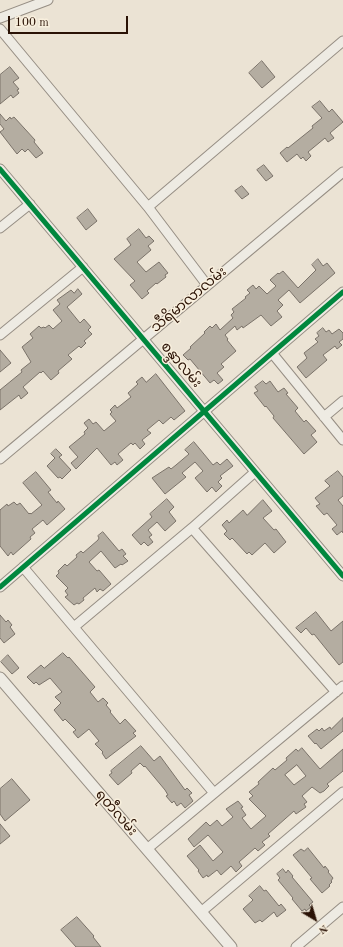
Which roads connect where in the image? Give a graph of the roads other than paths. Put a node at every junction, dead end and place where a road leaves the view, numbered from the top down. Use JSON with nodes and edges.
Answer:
{"nodes":[{"id":1,"x":48,"y":0,"type":"edge"},
{"id":2,"x":0,"y":18,"type":"edge"},
{"id":3,"x":0,"y":29,"type":"edge"},
{"id":4,"x":343,"y":41,"type":"edge"},
{"id":5,"x":0,"y":169,"type":"edge"},
{"id":6,"x":343,"y":172,"type":"edge"},
{"id":7,"x":30,"y":204,"type":"junction"},
{"id":8,"x":148,"y":207,"type":"junction"},
{"id":9,"x":0,"y":228,"type":"edge"},
{"id":10,"x":83,"y":267,"type":"junction"},
{"id":11,"x":207,"y":285,"type":"junction"},
{"id":12,"x":343,"y":292,"type":"edge"},
{"id":13,"x":0,"y":335,"type":"edge"},
{"id":14,"x":143,"y":338,"type":"junction"},
{"id":15,"x":272,"y":353,"type":"junction"},
{"id":16,"x":343,"y":401,"type":"edge"},
{"id":17,"x":203,"y":411,"type":"junction"},
{"id":18,"x":324,"y":417,"type":"junction"},
{"id":19,"x":343,"y":440,"type":"edge"},
{"id":20,"x":0,"y":459,"type":"edge"},
{"id":21,"x":255,"y":472,"type":"junction"},
{"id":22,"x":192,"y":528,"type":"junction"},
{"id":23,"x":23,"y":567,"type":"junction"},
{"id":24,"x":343,"y":576,"type":"edge"},
{"id":25,"x":0,"y":587,"type":"edge"},
{"id":26,"x":74,"y":627,"type":"junction"},
{"id":27,"x":0,"y":678,"type":"edge"},
{"id":28,"x":339,"y":689,"type":"edge"},
{"id":29,"x":343,"y":792,"type":"edge"},
{"id":30,"x":214,"y":793,"type":"junction"},
{"id":31,"x":147,"y":849,"type":"junction"},
{"id":32,"x":343,"y":907,"type":"edge"},
{"id":33,"x":201,"y":912,"type":"junction"},
{"id":34,"x":231,"y":947,"type":"edge"},
{"id":35,"x":296,"y":947,"type":"edge"}],
"edges":[{"from":1,"to":2,"type":"street"},
{"from":3,"to":8,"type":"street"},
{"from":4,"to":8,"type":"street"},
{"from":5,"to":7,"type":"street","name":"စန္ဒာလမ်း"},
{"from":6,"to":11,"type":"street","name":"သီရိမာလာလမ်း"},
{"from":7,"to":9,"type":"street"},
{"from":7,"to":10,"type":"street","name":"စန္ဒာလမ်း"},
{"from":8,"to":11,"type":"street"},
{"from":10,"to":13,"type":"street"},
{"from":10,"to":14,"type":"street","name":"စန္ဒာလမ်း"},
{"from":11,"to":14,"type":"street","name":"သီရိမာလာလမ်း"},
{"from":12,"to":15,"type":"street"},
{"from":14,"to":17,"type":"street","name":"စန္ဒာလမ်း"},
{"from":14,"to":20,"type":"street","name":"သီရိမာလာလမ်း"},
{"from":15,"to":17,"type":"street"},
{"from":15,"to":18,"type":"street"},
{"from":16,"to":18,"type":"street"},
{"from":17,"to":21,"type":"street","name":"စန္ဒာလမ်း"},
{"from":17,"to":23,"type":"street"},
{"from":18,"to":19,"type":"street"},
{"from":21,"to":22,"type":"street"},
{"from":21,"to":24,"type":"street","name":"စန္ဒာလမ်း"},
{"from":22,"to":26,"type":"street"},
{"from":22,"to":28,"type":"street"},
{"from":23,"to":25,"type":"street"},
{"from":23,"to":26,"type":"street"},
{"from":26,"to":30,"type":"street"},
{"from":27,"to":31,"type":"street","name":"ရတီလမ်း"},
{"from":28,"to":30,"type":"street"},
{"from":29,"to":33,"type":"street"},
{"from":30,"to":31,"type":"street"},
{"from":31,"to":33,"type":"street","name":"ရတီလမ်း"},
{"from":32,"to":35,"type":"street"},
{"from":33,"to":34,"type":"street","name":"ရတီလမ်း"}]}
